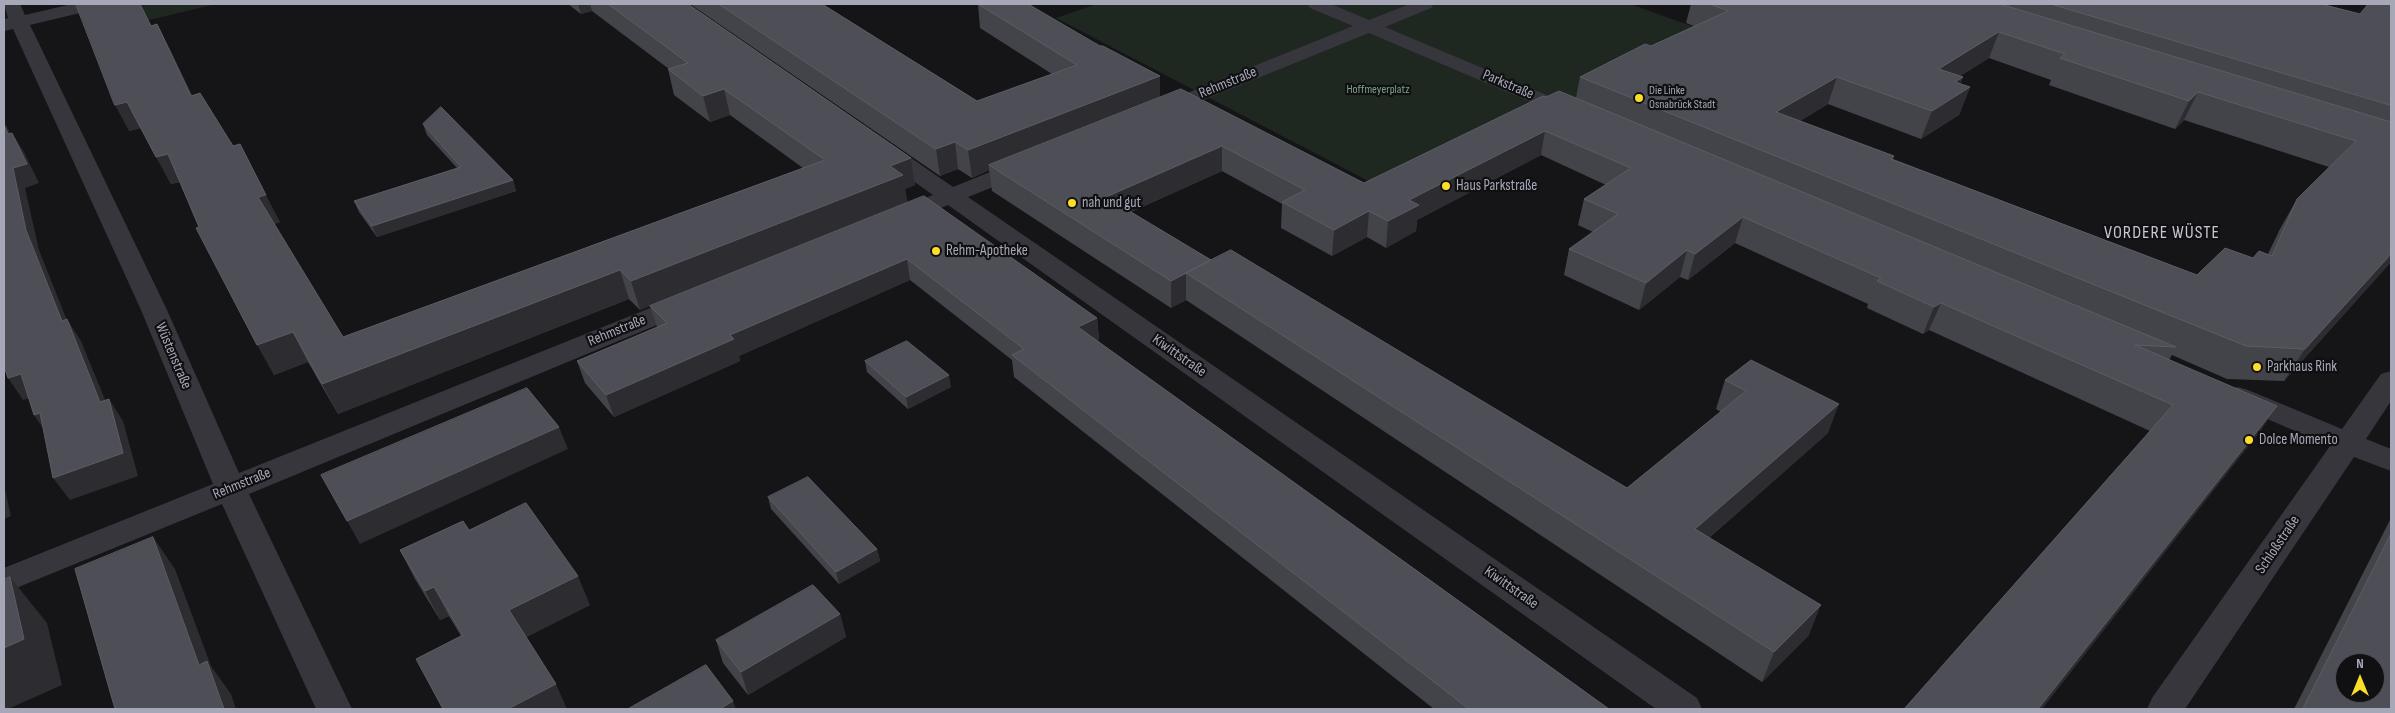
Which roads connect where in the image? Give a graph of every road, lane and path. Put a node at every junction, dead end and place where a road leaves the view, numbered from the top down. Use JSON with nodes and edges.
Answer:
{"nodes":[{"id":1,"x":95,"y":4,"type":"edge"},
{"id":2,"x":1316,"y":4,"type":"edge"},
{"id":3,"x":1425,"y":4,"type":"edge"},
{"id":4,"x":12,"y":16,"type":"edge"},
{"id":5,"x":1370,"y":26,"type":"junction"},
{"id":6,"x":1140,"y":119,"type":"edge"},
{"id":7,"x":1591,"y":121,"type":"edge"},
{"id":8,"x":869,"y":139,"type":"edge"},
{"id":9,"x":1048,"y":157,"type":"edge"},
{"id":10,"x":950,"y":196,"type":"junction"},
{"id":11,"x":879,"y":225,"type":"edge"},
{"id":12,"x":712,"y":292,"type":"edge"},
{"id":13,"x":2391,"y":380,"type":"edge"},
{"id":14,"x":2220,"y":388,"type":"edge"},
{"id":15,"x":2348,"y":442,"type":"junction"},
{"id":16,"x":2391,"y":461,"type":"edge"},
{"id":17,"x":231,"y":488,"type":"junction"},
{"id":18,"x":4,"y":581,"type":"edge"},
{"id":19,"x":334,"y":709,"type":"edge"},
{"id":20,"x":1684,"y":709,"type":"edge"},
{"id":21,"x":2164,"y":709,"type":"edge"}],
"edges":[{"from":1,"to":4,"type":"street"},
{"from":2,"to":5,"type":"street","name":"Parkstraße"},
{"from":3,"to":5,"type":"street","name":"Rehmstraße"},
{"from":4,"to":17,"type":"street","name":"Wüstenstraße"},
{"from":5,"to":6,"type":"street","name":"Rehmstraße"},
{"from":5,"to":7,"type":"street","name":"Parkstraße"},
{"from":8,"to":10,"type":"street","name":"Kiwittstraße"},
{"from":9,"to":10,"type":"street"},
{"from":10,"to":11,"type":"street"},
{"from":10,"to":20,"type":"street","name":"Kiwittstraße"},
{"from":12,"to":17,"type":"street","name":"Rehmstraße"},
{"from":13,"to":15,"type":"street","name":"Schloßstraße"},
{"from":14,"to":15,"type":"street"},
{"from":15,"to":16,"type":"street"},
{"from":15,"to":21,"type":"street","name":"Schloßstraße"},
{"from":17,"to":18,"type":"street","name":"Rehmstraße"},
{"from":17,"to":19,"type":"street","name":"Wüstenstraße"}]}
